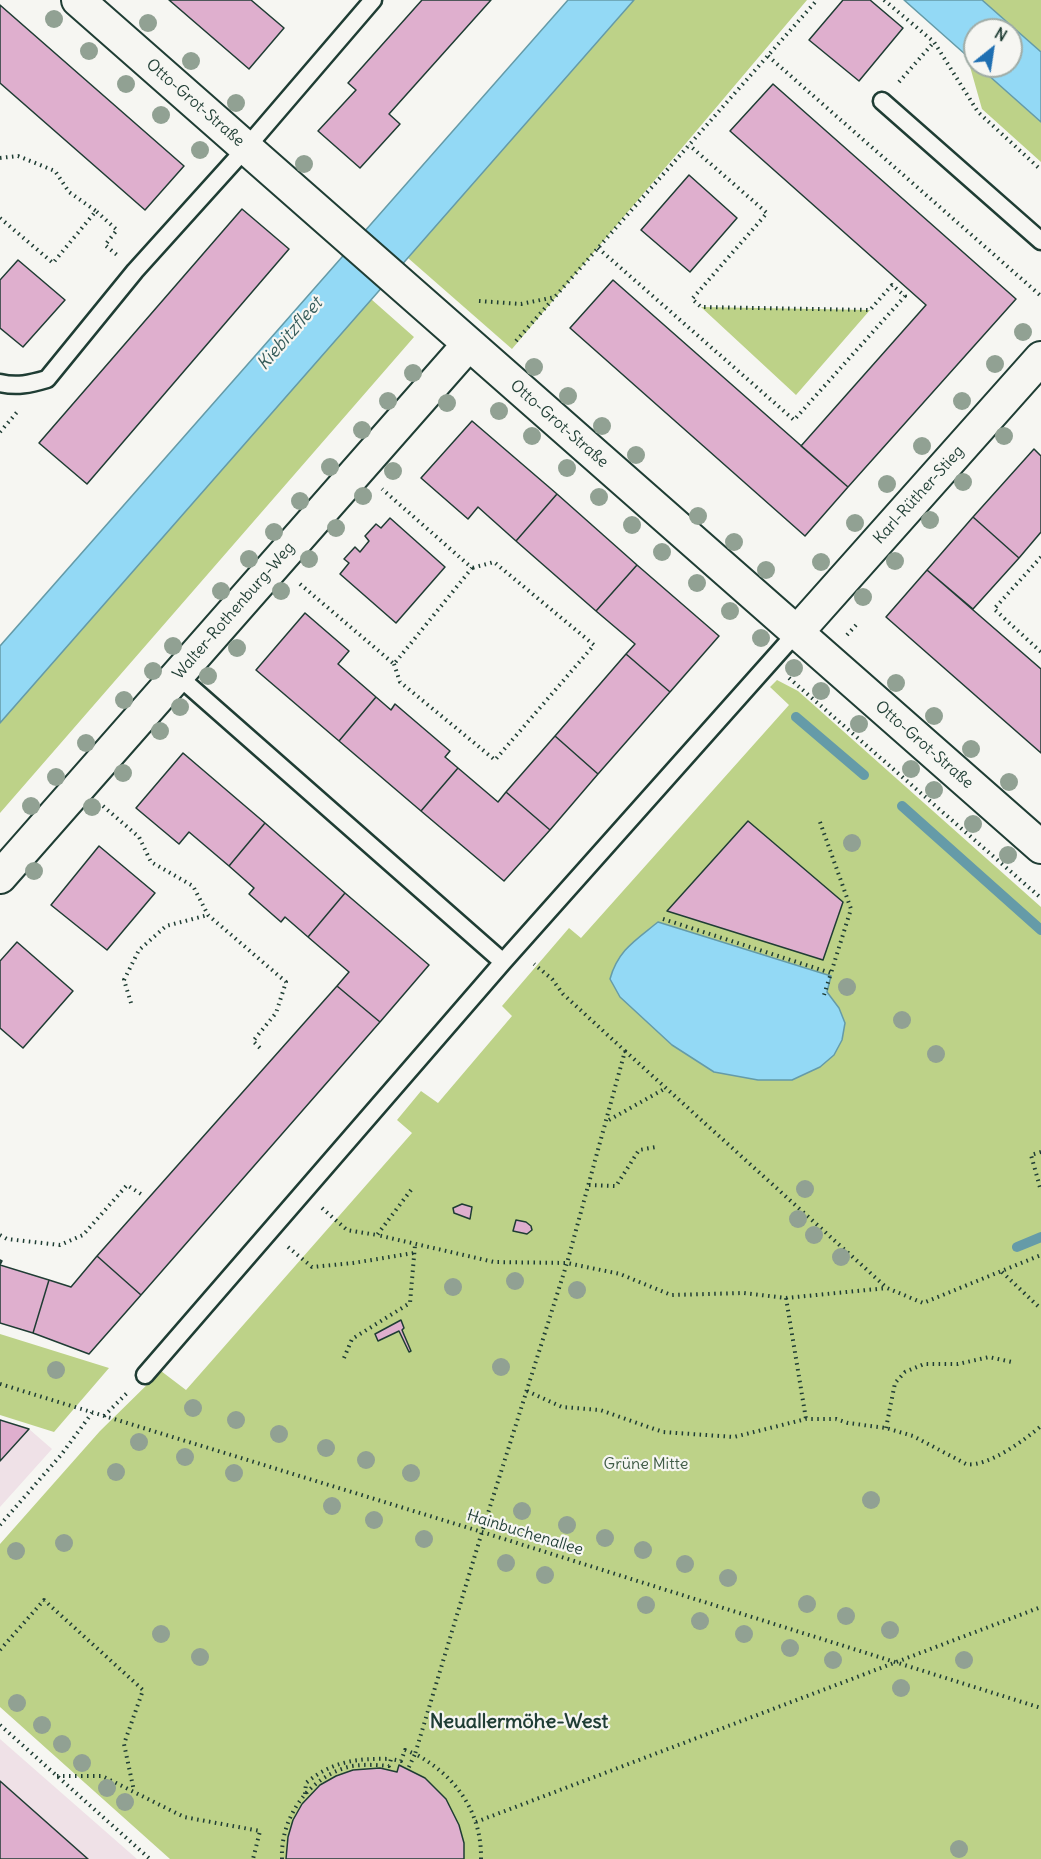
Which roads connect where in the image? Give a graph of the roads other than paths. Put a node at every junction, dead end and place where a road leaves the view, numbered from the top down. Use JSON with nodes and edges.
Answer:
{"nodes":[{"id":1,"x":78,"y":0,"type":"edge"},
{"id":2,"x":373,"y":0,"type":"edge"},
{"id":3,"x":882,"y":101,"type":"road end"},
{"id":4,"x":246,"y":148,"type":"junction"},
{"id":5,"x":1041,"y":242,"type":"edge"},
{"id":6,"x":468,"y":345,"type":"junction"},
{"id":7,"x":1041,"y":358,"type":"edge"},
{"id":8,"x":0,"y":382,"type":"edge"},
{"id":9,"x":797,"y":632,"type":"junction"},
{"id":10,"x":177,"y":675,"type":"junction"},
{"id":11,"x":1041,"y":848,"type":"edge"},
{"id":12,"x":0,"y":877,"type":"edge"},
{"id":13,"x":503,"y":962,"type":"junction"},
{"id":14,"x":145,"y":1375,"type":"road end"}],
"edges":[{"from":1,"to":4,"type":"street","name":"Otto-Grot-Straße"},
{"from":2,"to":4,"type":"lane"},
{"from":3,"to":5,"type":"lane"},
{"from":4,"to":6,"type":"street","name":"Otto-Grot-Straße"},
{"from":4,"to":8,"type":"lane"},
{"from":6,"to":9,"type":"street","name":"Otto-Grot-Straße"},
{"from":6,"to":10,"type":"street","name":"Walter-Rothenburg-Weg"},
{"from":7,"to":9,"type":"street","name":"Karl-Rüther-Stieg"},
{"from":9,"to":11,"type":"street","name":"Otto-Grot-Straße"},
{"from":9,"to":13,"type":"lane"},
{"from":10,"to":12,"type":"street","name":"Walter-Rothenburg-Weg"},
{"from":10,"to":13,"type":"lane"},
{"from":13,"to":14,"type":"lane"}]}
